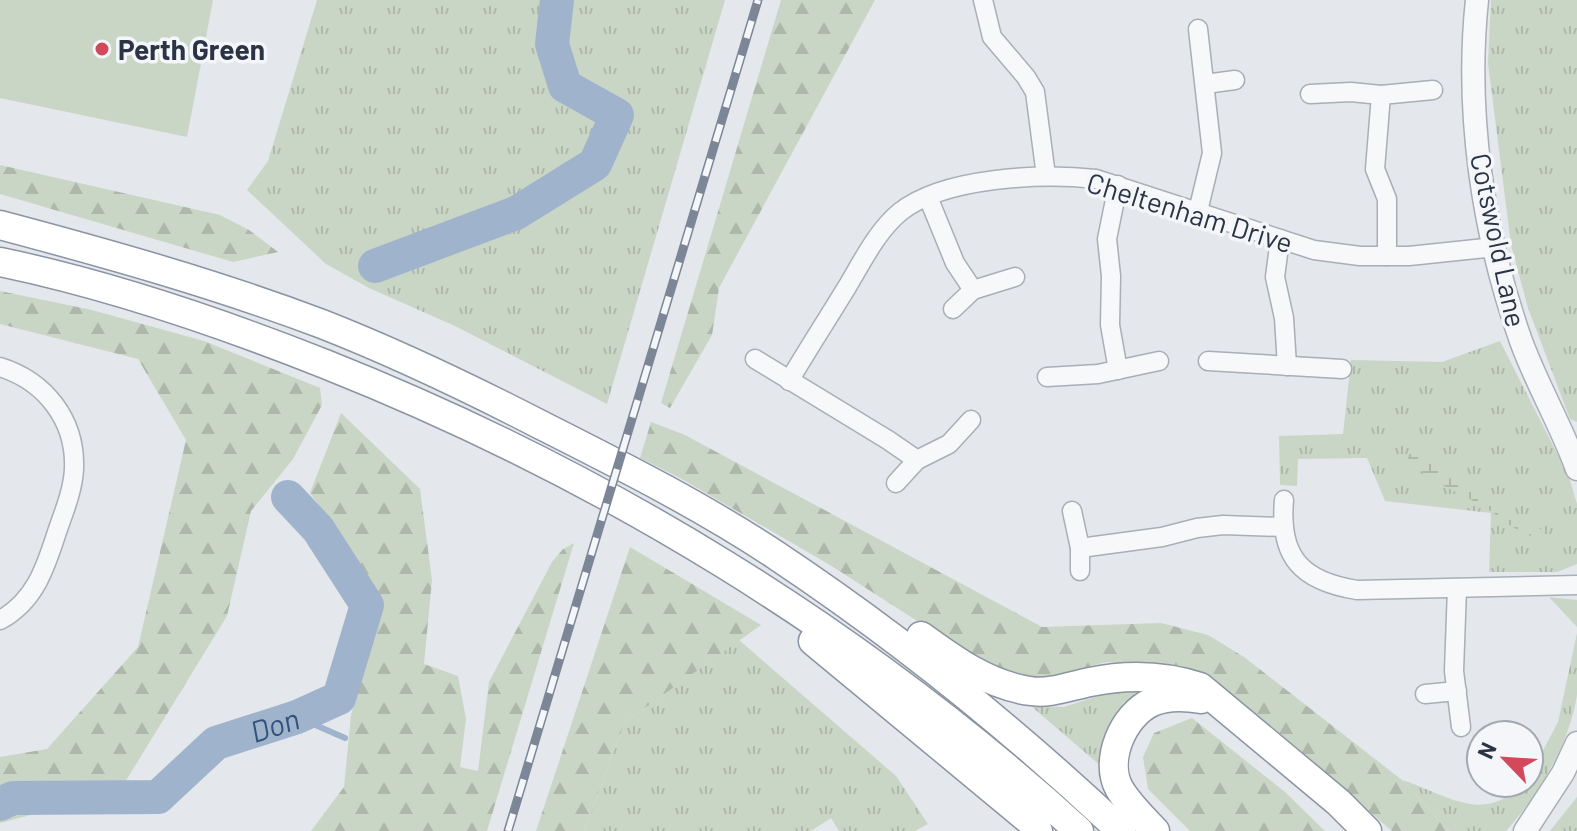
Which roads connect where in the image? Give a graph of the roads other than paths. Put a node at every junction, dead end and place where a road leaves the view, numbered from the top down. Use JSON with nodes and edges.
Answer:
{"nodes":[{"id":1,"x":983,"y":0,"type":"edge"},
{"id":2,"x":1477,"y":0,"type":"edge"},
{"id":3,"x":1198,"y":29,"type":"dead end"},
{"id":4,"x":992,"y":37,"type":"junction"},
{"id":5,"x":974,"y":44,"type":"dead end"},
{"id":6,"x":1235,"y":80,"type":"dead end"},
{"id":7,"x":1205,"y":84,"type":"junction"},
{"id":8,"x":1433,"y":90,"type":"dead end"},
{"id":9,"x":1310,"y":94,"type":"dead end"},
{"id":10,"x":1381,"y":95,"type":"junction"},
{"id":11,"x":1046,"y":176,"type":"junction"},
{"id":12,"x":1118,"y":185,"type":"junction"},
{"id":13,"x":928,"y":197,"type":"junction"},
{"id":14,"x":1198,"y":211,"type":"junction"},
{"id":15,"x":0,"y":225,"type":"edge"},
{"id":16,"x":1280,"y":239,"type":"junction"},
{"id":17,"x":1495,"y":247,"type":"junction"},
{"id":18,"x":1387,"y":256,"type":"junction"},
{"id":19,"x":0,"y":262,"type":"edge"},
{"id":20,"x":1015,"y":277,"type":"dead end"},
{"id":21,"x":973,"y":290,"type":"junction"},
{"id":22,"x":953,"y":309,"type":"dead end"},
{"id":23,"x":755,"y":359,"type":"dead end"},
{"id":24,"x":1159,"y":361,"type":"dead end"},
{"id":25,"x":1208,"y":361,"type":"dead end"},
{"id":26,"x":1287,"y":366,"type":"junction"},
{"id":27,"x":0,"y":367,"type":"edge"},
{"id":28,"x":1342,"y":369,"type":"dead end"},
{"id":29,"x":1118,"y":370,"type":"junction"},
{"id":30,"x":1047,"y":377,"type":"dead end"},
{"id":31,"x":789,"y":381,"type":"junction"},
{"id":32,"x":971,"y":420,"type":"dead end"},
{"id":33,"x":1575,"y":458,"type":"edge"},
{"id":34,"x":917,"y":460,"type":"junction"},
{"id":35,"x":896,"y":483,"type":"dead end"},
{"id":36,"x":1284,"y":500,"type":"dead end"},
{"id":37,"x":1072,"y":511,"type":"dead end"},
{"id":38,"x":1283,"y":527,"type":"junction"},
{"id":39,"x":1080,"y":548,"type":"junction"},
{"id":40,"x":775,"y":555,"type":"junction"},
{"id":41,"x":1080,"y":571,"type":"dead end"},
{"id":42,"x":1577,"y":585,"type":"edge"},
{"id":43,"x":765,"y":587,"type":"junction"},
{"id":44,"x":1457,"y":588,"type":"junction"},
{"id":45,"x":0,"y":620,"type":"edge"},
{"id":46,"x":1457,"y":691,"type":"junction"},
{"id":47,"x":1425,"y":694,"type":"dead end"},
{"id":48,"x":1221,"y":703,"type":"junction"},
{"id":49,"x":1461,"y":727,"type":"dead end"},
{"id":50,"x":1577,"y":743,"type":"edge"},
{"id":51,"x":1038,"y":831,"type":"edge"},
{"id":52,"x":1079,"y":831,"type":"edge"},
{"id":53,"x":1121,"y":831,"type":"edge"},
{"id":54,"x":1155,"y":831,"type":"edge"},
{"id":55,"x":1367,"y":831,"type":"edge"},
{"id":56,"x":1525,"y":831,"type":"edge"}],
"edges":[{"from":1,"to":4,"type":"street"},
{"from":2,"to":17,"type":"street","name":"Cotswold Lane"},
{"from":3,"to":7,"type":"street"},
{"from":4,"to":5,"type":"street"},
{"from":4,"to":11,"type":"street"},
{"from":6,"to":7,"type":"street"},
{"from":7,"to":14,"type":"street"},
{"from":8,"to":10,"type":"street"},
{"from":9,"to":10,"type":"street"},
{"from":10,"to":18,"type":"street"},
{"from":11,"to":12,"type":"street","name":"Cheltenham Drive"},
{"from":11,"to":13,"type":"street","name":"Cheltenham Drive"},
{"from":12,"to":14,"type":"street","name":"Cheltenham Drive"},
{"from":12,"to":29,"type":"street"},
{"from":13,"to":21,"type":"street"},
{"from":13,"to":31,"type":"street","name":"Cheltenham Drive"},
{"from":14,"to":16,"type":"street","name":"Cheltenham Drive"},
{"from":15,"to":40,"type":"highway"},
{"from":16,"to":18,"type":"street","name":"Cheltenham Drive"},
{"from":16,"to":26,"type":"street"},
{"from":17,"to":18,"type":"street","name":"Cheltenham Drive"},
{"from":17,"to":33,"type":"street","name":"Cotswold Lane"},
{"from":19,"to":43,"type":"highway"},
{"from":20,"to":21,"type":"street"},
{"from":21,"to":22,"type":"street"},
{"from":23,"to":31,"type":"street"},
{"from":24,"to":29,"type":"street"},
{"from":25,"to":26,"type":"street"},
{"from":26,"to":28,"type":"street"},
{"from":27,"to":45,"type":"street"},
{"from":29,"to":30,"type":"street"},
{"from":31,"to":34,"type":"street"},
{"from":32,"to":34,"type":"street"},
{"from":34,"to":35,"type":"street"},
{"from":36,"to":38,"type":"street"},
{"from":37,"to":39,"type":"street"},
{"from":38,"to":39,"type":"street"},
{"from":38,"to":44,"type":"street"},
{"from":39,"to":41,"type":"street"},
{"from":40,"to":48,"type":"highway"},
{"from":40,"to":53,"type":"highway"},
{"from":42,"to":44,"type":"street"},
{"from":43,"to":51,"type":"highway"},
{"from":43,"to":52,"type":"highway"},
{"from":44,"to":46,"type":"street"},
{"from":46,"to":47,"type":"street"},
{"from":46,"to":49,"type":"street"},
{"from":48,"to":54,"type":"highway"},
{"from":48,"to":55,"type":"highway"},
{"from":50,"to":56,"type":"street"}]}
